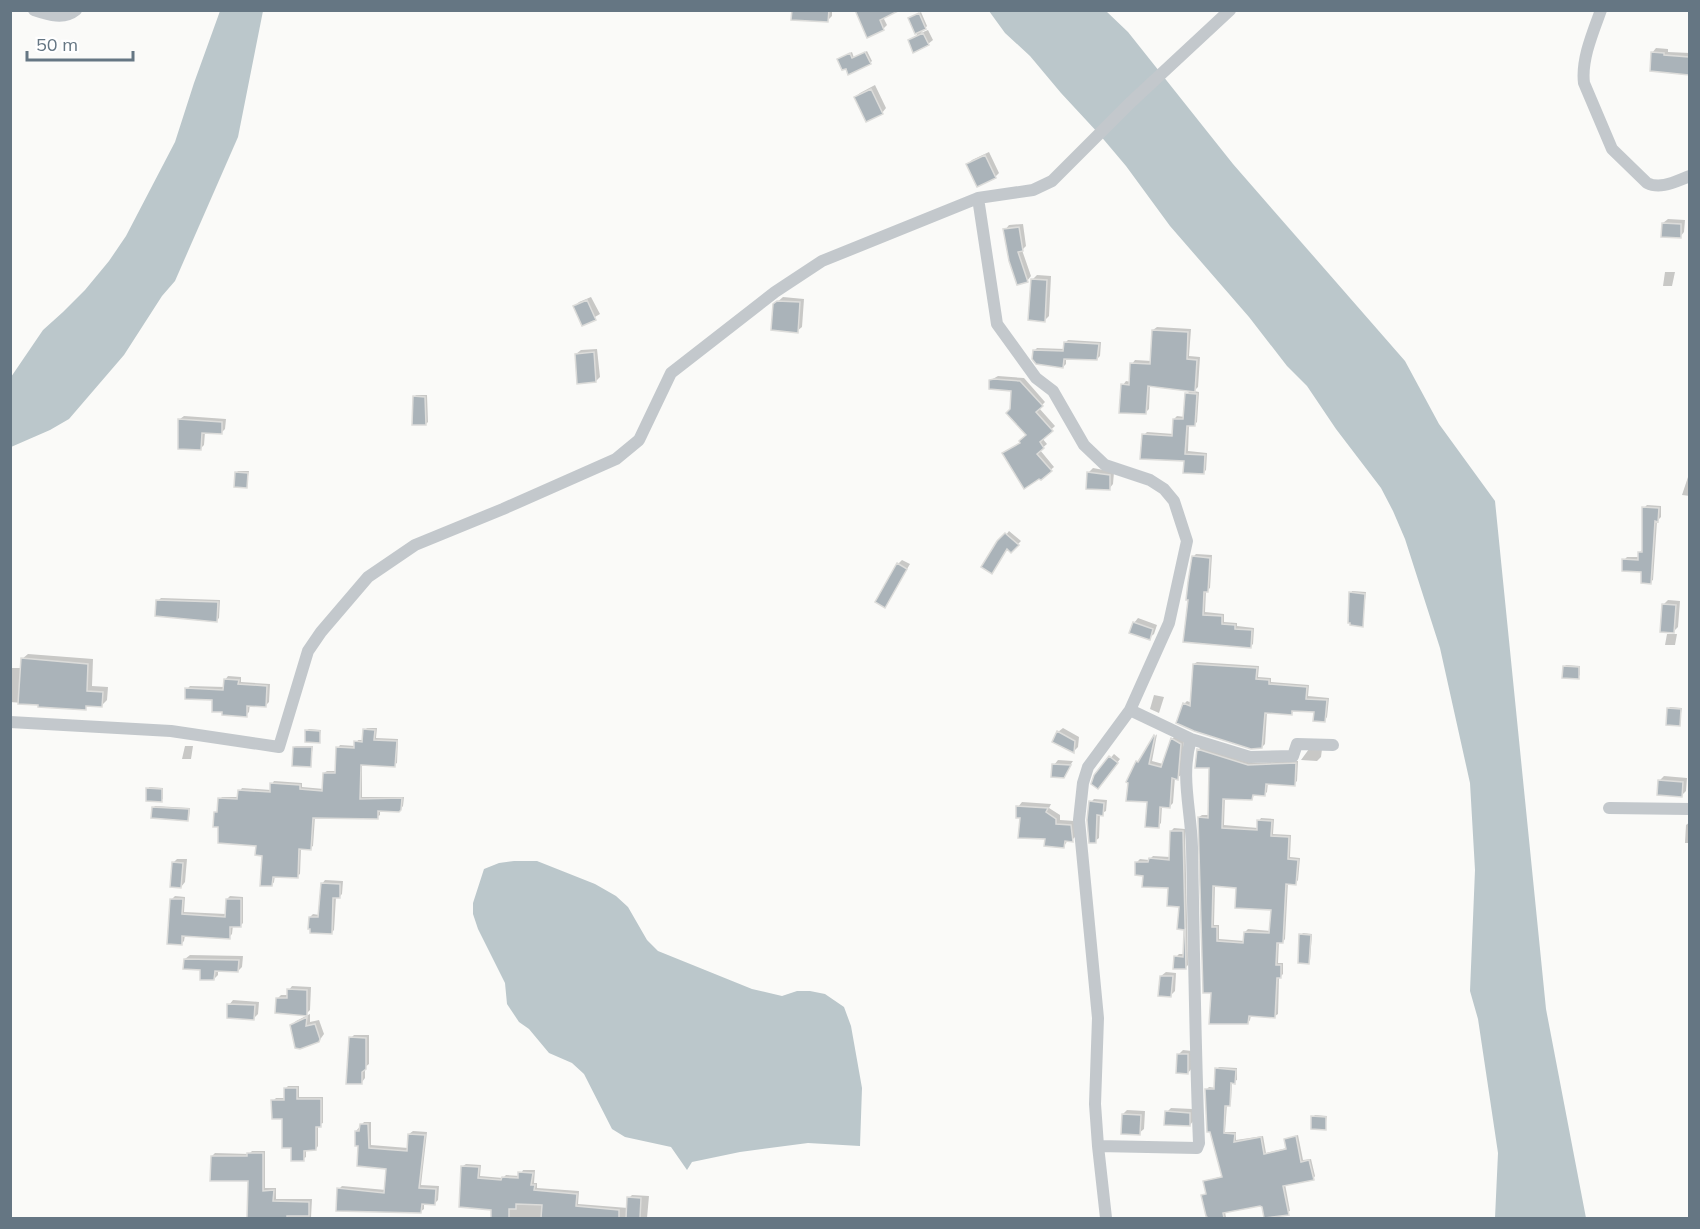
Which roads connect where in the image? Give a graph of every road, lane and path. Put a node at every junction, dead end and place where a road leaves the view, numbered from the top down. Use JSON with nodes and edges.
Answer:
{"nodes":[{"id":1,"x":34,"y":10,"type":"edge"},
{"id":2,"x":76,"y":10,"type":"edge"},
{"id":3,"x":1230,"y":10,"type":"edge"},
{"id":4,"x":1601,"y":10,"type":"edge"},
{"id":5,"x":1689,"y":176,"type":"edge"},
{"id":6,"x":978,"y":198,"type":"junction"},
{"id":7,"x":1130,"y":710,"type":"junction"},
{"id":8,"x":10,"y":722,"type":"edge"},
{"id":9,"x":1191,"y":739,"type":"junction"},
{"id":10,"x":1333,"y":745,"type":"dead end"},
{"id":11,"x":1609,"y":808,"type":"dead end"},
{"id":12,"x":1689,"y":809,"type":"edge"},
{"id":13,"x":1098,"y":1146,"type":"junction"},
{"id":14,"x":1106,"y":1218,"type":"edge"}],
"edges":[{"from":1,"to":2,"type":"street"},
{"from":3,"to":6,"type":"street"},
{"from":4,"to":5,"type":"street"},
{"from":6,"to":7,"type":"street"},
{"from":6,"to":8,"type":"street"},
{"from":7,"to":9,"type":"street"},
{"from":7,"to":13,"type":"street"},
{"from":9,"to":10,"type":"street"},
{"from":9,"to":13,"type":"street"},
{"from":11,"to":12,"type":"street"},
{"from":13,"to":14,"type":"street"}]}
